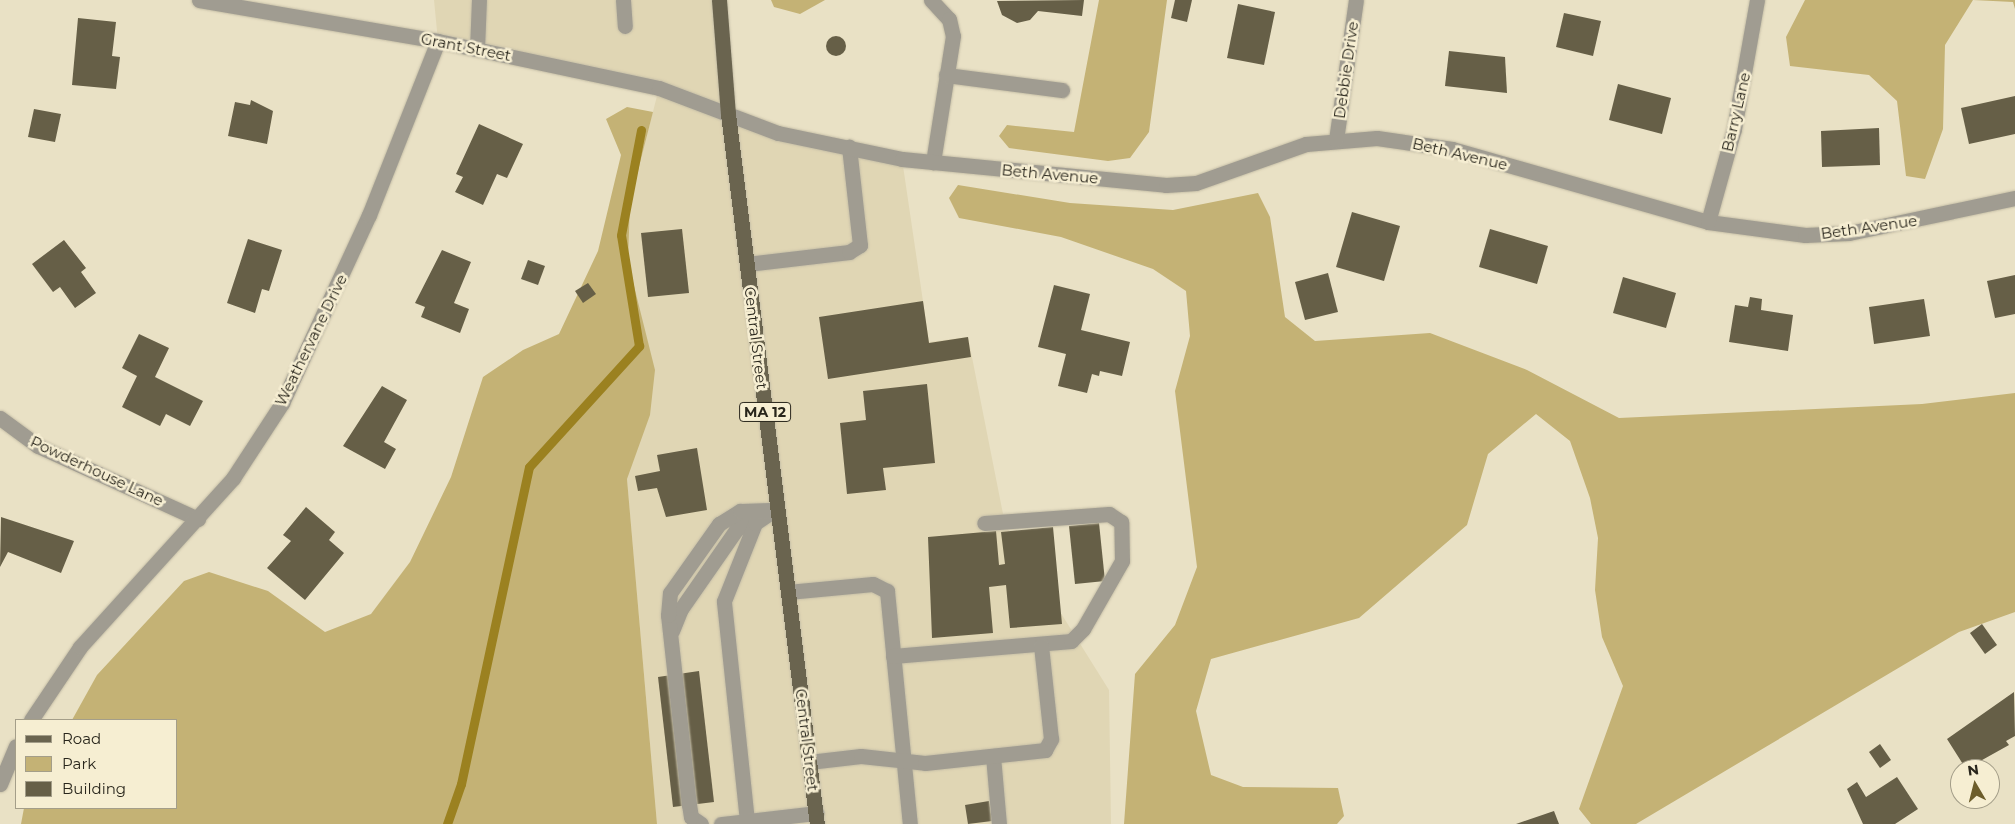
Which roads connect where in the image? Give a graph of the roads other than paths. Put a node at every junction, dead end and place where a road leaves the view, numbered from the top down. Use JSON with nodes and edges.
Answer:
{"nodes":[{"id":1,"x":199,"y":0,"type":"edge"},
{"id":2,"x":479,"y":0,"type":"edge"},
{"id":3,"x":623,"y":0,"type":"edge"},
{"id":4,"x":719,"y":0,"type":"edge"},
{"id":5,"x":931,"y":0,"type":"edge"},
{"id":6,"x":1356,"y":0,"type":"edge"},
{"id":7,"x":1757,"y":0,"type":"edge"},
{"id":8,"x":625,"y":26,"type":"dead end"},
{"id":9,"x":438,"y":41,"type":"junction"},
{"id":10,"x":477,"y":49,"type":"junction"},
{"id":11,"x":946,"y":75,"type":"junction"},
{"id":12,"x":1062,"y":90,"type":"dead end"},
{"id":13,"x":728,"y":114,"type":"junction"},
{"id":14,"x":1336,"y":140,"type":"junction"},
{"id":15,"x":849,"y":147,"type":"junction"},
{"id":16,"x":934,"y":162,"type":"junction"},
{"id":17,"x":2015,"y":198,"type":"edge"},
{"id":18,"x":1708,"y":222,"type":"junction"},
{"id":19,"x":747,"y":264,"type":"junction"},
{"id":20,"x":0,"y":418,"type":"edge"},
{"id":21,"x":778,"y":510,"type":"junction"},
{"id":22,"x":198,"y":519,"type":"junction"},
{"id":23,"x":984,"y":523,"type":"dead end"},
{"id":24,"x":788,"y":592,"type":"junction"},
{"id":25,"x":1041,"y":646,"type":"junction"},
{"id":26,"x":893,"y":656,"type":"junction"},
{"id":27,"x":32,"y":719,"type":"edge"},
{"id":28,"x":15,"y":748,"type":"edge"},
{"id":29,"x":993,"y":756,"type":"junction"},
{"id":30,"x":809,"y":762,"type":"junction"},
{"id":31,"x":904,"y":762,"type":"junction"},
{"id":32,"x":0,"y":784,"type":"edge"},
{"id":33,"x":816,"y":818,"type":"edge"},
{"id":34,"x":747,"y":821,"type":"junction"},
{"id":35,"x":700,"y":824,"type":"edge"},
{"id":36,"x":721,"y":824,"type":"edge"},
{"id":37,"x":910,"y":824,"type":"edge"},
{"id":38,"x":999,"y":824,"type":"edge"}],
"edges":[{"from":1,"to":9,"type":"street","name":"Grant Street"},
{"from":2,"to":10,"type":"street"},
{"from":3,"to":8,"type":"street"},
{"from":4,"to":13,"type":"main road","name":"Central Street","number":"MA 12"},
{"from":5,"to":11,"type":"street"},
{"from":6,"to":14,"type":"street","name":"Debbie Drive"},
{"from":7,"to":18,"type":"street","name":"Barry Lane"},
{"from":9,"to":10,"type":"street","name":"Grant Street"},
{"from":9,"to":22,"type":"street","name":"Weathervane Drive"},
{"from":10,"to":13,"type":"street","name":"Grant Street"},
{"from":11,"to":12,"type":"street"},
{"from":11,"to":16,"type":"street"},
{"from":13,"to":15,"type":"street","name":"Beth Avenue"},
{"from":13,"to":19,"type":"main road","name":"Central Street","number":"MA 12"},
{"from":14,"to":16,"type":"street","name":"Beth Avenue"},
{"from":14,"to":18,"type":"street","name":"Beth Avenue"},
{"from":15,"to":16,"type":"street","name":"Beth Avenue"},
{"from":15,"to":19,"type":"street"},
{"from":17,"to":18,"type":"street","name":"Beth Avenue"},
{"from":19,"to":21,"type":"main road","name":"Central Street","number":"MA 12"},
{"from":20,"to":22,"type":"street","name":"Powderhouse Lane"},
{"from":21,"to":24,"type":"main road","name":"Central Street","number":"MA 12"},
{"from":21,"to":34,"type":"street"},
{"from":21,"to":35,"type":"street"},
{"from":22,"to":27,"type":"street","name":"Weathervane Drive"},
{"from":23,"to":25,"type":"street"},
{"from":24,"to":26,"type":"street"},
{"from":24,"to":30,"type":"main road","name":"Central Street","number":"MA 12"},
{"from":25,"to":26,"type":"street"},
{"from":25,"to":29,"type":"street"},
{"from":26,"to":31,"type":"street"},
{"from":28,"to":32,"type":"street"},
{"from":29,"to":31,"type":"street"},
{"from":29,"to":38,"type":"street"},
{"from":30,"to":31,"type":"street"},
{"from":30,"to":33,"type":"main road","name":"Central Street","number":"MA 12"},
{"from":31,"to":37,"type":"street"},
{"from":33,"to":34,"type":"street"},
{"from":34,"to":36,"type":"street"}]}
